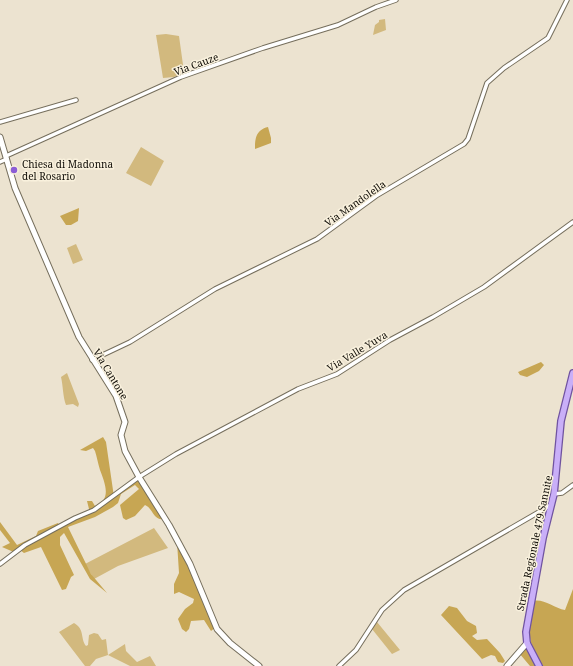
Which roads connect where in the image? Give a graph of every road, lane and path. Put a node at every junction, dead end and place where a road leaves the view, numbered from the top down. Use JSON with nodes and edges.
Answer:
{"nodes":[{"id":1,"x":396,"y":0,"type":"edge"},
{"id":2,"x":566,"y":0,"type":"edge"},
{"id":3,"x":76,"y":100,"type":"dead end"},
{"id":4,"x":0,"y":122,"type":"edge"},
{"id":5,"x":0,"y":137,"type":"edge"},
{"id":6,"x":6,"y":157,"type":"junction"},
{"id":7,"x":0,"y":162,"type":"edge"},
{"id":8,"x":573,"y":222,"type":"edge"},
{"id":9,"x":92,"y":360,"type":"junction"},
{"id":10,"x":573,"y":373,"type":"edge"},
{"id":11,"x":139,"y":477,"type":"junction"},
{"id":12,"x":573,"y":485,"type":"edge"},
{"id":13,"x":554,"y":494,"type":"junction"},
{"id":14,"x":552,"y":505,"type":"junction"},
{"id":15,"x":0,"y":564,"type":"edge"},
{"id":16,"x":526,"y":643,"type":"junction"},
{"id":17,"x":259,"y":666,"type":"edge"},
{"id":18,"x":340,"y":666,"type":"edge"},
{"id":19,"x":508,"y":666,"type":"edge"},
{"id":20,"x":539,"y":666,"type":"edge"}],
"edges":[{"from":1,"to":6,"type":"street","name":"Via Cauze"},
{"from":2,"to":9,"type":"street","name":"Via Mandolella"},
{"from":3,"to":4,"type":"street"},
{"from":5,"to":6,"type":"main road","name":"Via Cantone"},
{"from":6,"to":7,"type":"street","name":"Via Cauze"},
{"from":6,"to":9,"type":"main road","name":"Via Cantone"},
{"from":8,"to":11,"type":"street","name":"Via Valle Yuva"},
{"from":9,"to":11,"type":"main road","name":"Via Cantone"},
{"from":10,"to":13,"type":"main road","name":"Strada Regionale 479 Sannite"},
{"from":11,"to":15,"type":"street","name":"Via Valle Yuva"},
{"from":11,"to":17,"type":"main road","name":"Via Cantone"},
{"from":12,"to":13,"type":"street"},
{"from":13,"to":14,"type":"main road","name":"Strada Regionale 479 Sannite"},
{"from":14,"to":16,"type":"main road","name":"Strada Regionale 479 Sannite"},
{"from":14,"to":18,"type":"street"},
{"from":16,"to":19,"type":"main road"},
{"from":16,"to":20,"type":"main road"}]}
